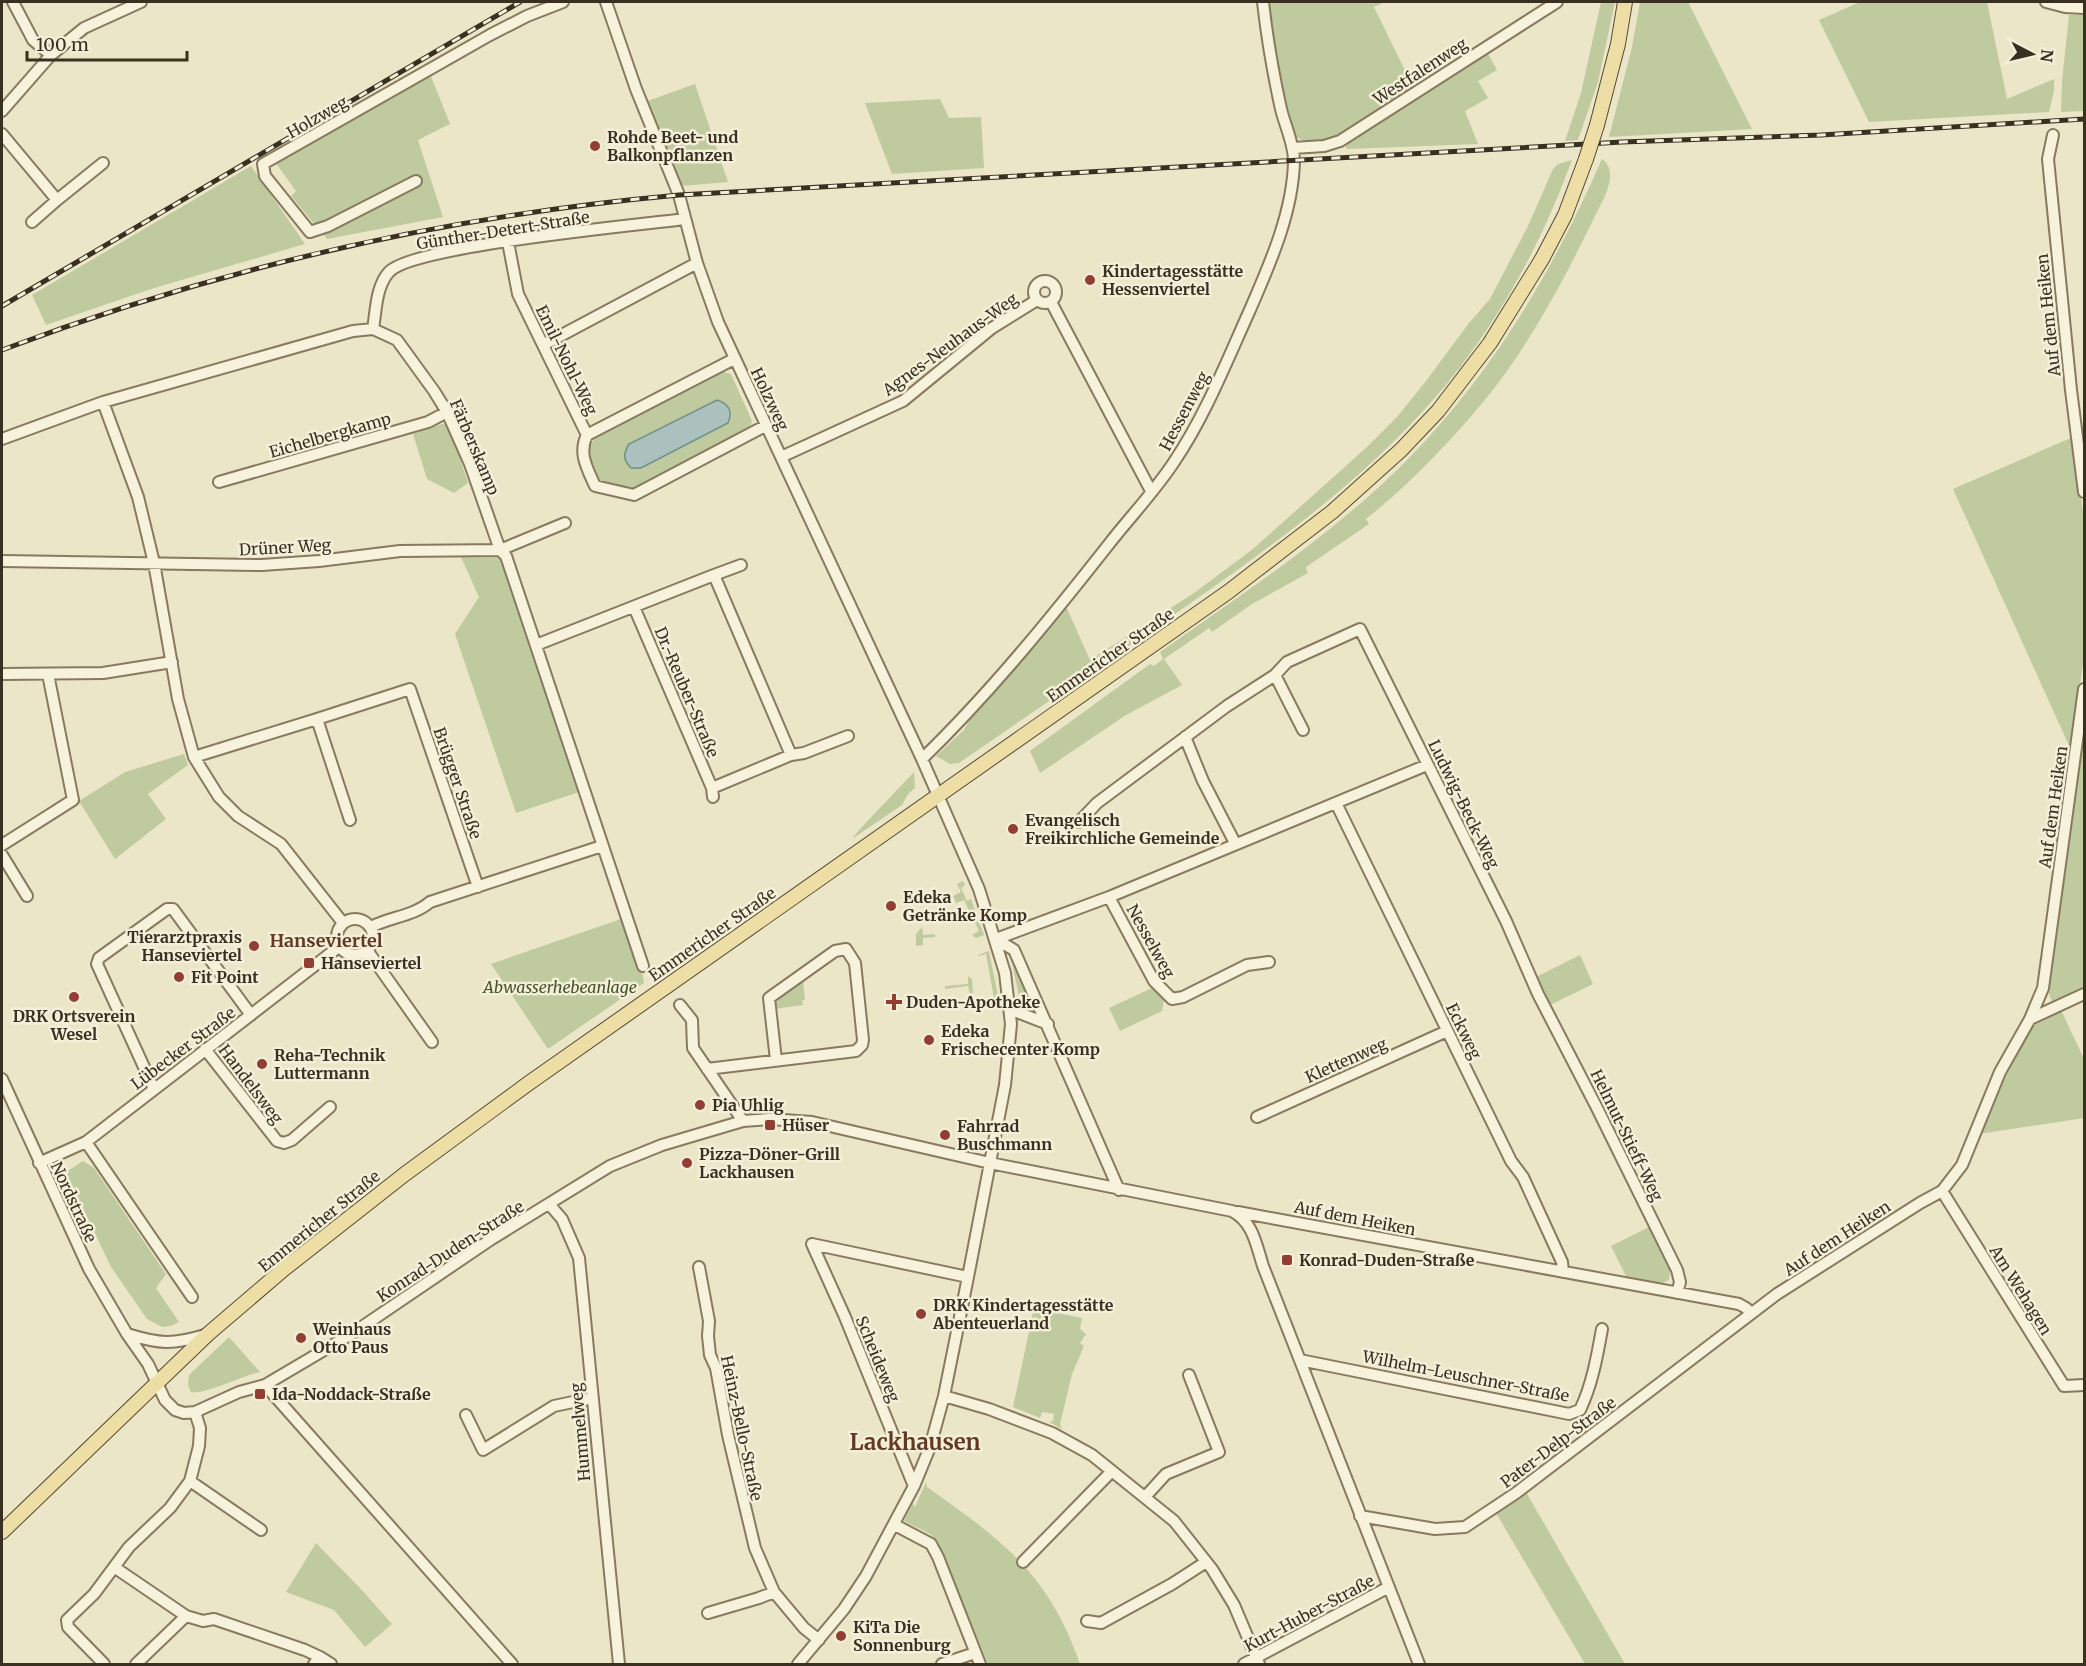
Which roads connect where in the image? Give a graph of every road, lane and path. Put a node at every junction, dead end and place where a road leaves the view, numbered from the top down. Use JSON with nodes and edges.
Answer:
{"nodes":[{"id":1,"x":13,"y":2,"type":"edge"},
{"id":2,"x":141,"y":2,"type":"edge"},
{"id":3,"x":563,"y":2,"type":"edge"},
{"id":4,"x":606,"y":2,"type":"edge"},
{"id":5,"x":1263,"y":2,"type":"edge"},
{"id":6,"x":1557,"y":2,"type":"edge"},
{"id":7,"x":1625,"y":2,"type":"edge"},
{"id":8,"x":2046,"y":2,"type":"edge"},
{"id":9,"x":130,"y":4,"type":"edge"},
{"id":10,"x":2065,"y":4,"type":"edge"},
{"id":11,"x":2085,"y":8,"type":"edge"},
{"id":12,"x":51,"y":55,"type":"junction"},
{"id":13,"x":2,"y":111,"type":"edge"},
{"id":14,"x":2,"y":134,"type":"edge"},
{"id":15,"x":2053,"y":135,"type":"dead end"},
{"id":16,"x":1293,"y":148,"type":"junction"},
{"id":17,"x":103,"y":163,"type":"dead end"},
{"id":18,"x":416,"y":181,"type":"dead end"},
{"id":19,"x":57,"y":200,"type":"junction"},
{"id":20,"x":685,"y":219,"type":"junction"},
{"id":21,"x":32,"y":222,"type":"dead end"},
{"id":22,"x":508,"y":242,"type":"junction"},
{"id":23,"x":697,"y":263,"type":"junction"},
{"id":24,"x":1037,"y":300,"type":"junction"},
{"id":25,"x":1051,"y":302,"type":"junction"},
{"id":26,"x":373,"y":329,"type":"junction"},
{"id":27,"x":543,"y":345,"type":"junction"},
{"id":28,"x":734,"y":360,"type":"junction"},
{"id":29,"x":104,"y":402,"type":"junction"},
{"id":30,"x":447,"y":412,"type":"junction"},
{"id":31,"x":765,"y":426,"type":"junction"},
{"id":32,"x":587,"y":435,"type":"junction"},
{"id":33,"x":2,"y":440,"type":"edge"},
{"id":34,"x":781,"y":457,"type":"junction"},
{"id":35,"x":219,"y":482,"type":"dead end"},
{"id":36,"x":1151,"y":491,"type":"junction"},
{"id":37,"x":2085,"y":492,"type":"edge"},
{"id":38,"x":565,"y":523,"type":"dead end"},
{"id":39,"x":500,"y":550,"type":"junction"},
{"id":40,"x":2,"y":561,"type":"edge"},
{"id":41,"x":154,"y":563,"type":"junction"},
{"id":42,"x":741,"y":565,"type":"dead end"},
{"id":43,"x":714,"y":575,"type":"junction"},
{"id":44,"x":634,"y":607,"type":"junction"},
{"id":45,"x":536,"y":645,"type":"junction"},
{"id":46,"x":172,"y":662,"type":"junction"},
{"id":47,"x":2,"y":674,"type":"edge"},
{"id":48,"x":48,"y":674,"type":"junction"},
{"id":49,"x":1275,"y":675,"type":"junction"},
{"id":50,"x":2085,"y":688,"type":"edge"},
{"id":51,"x":317,"y":719,"type":"junction"},
{"id":52,"x":1303,"y":730,"type":"dead end"},
{"id":53,"x":848,"y":736,"type":"dead end"},
{"id":54,"x":1185,"y":737,"type":"junction"},
{"id":55,"x":791,"y":755,"type":"junction"},
{"id":56,"x":194,"y":757,"type":"junction"},
{"id":57,"x":922,"y":759,"type":"junction"},
{"id":58,"x":1427,"y":765,"type":"junction"},
{"id":59,"x":938,"y":796,"type":"junction"},
{"id":60,"x":1336,"y":803,"type":"junction"},
{"id":61,"x":350,"y":820,"type":"dead end"},
{"id":62,"x":1079,"y":822,"type":"dead end"},
{"id":63,"x":1235,"y":843,"type":"junction"},
{"id":64,"x":2,"y":844,"type":"edge"},
{"id":65,"x":602,"y":846,"type":"junction"},
{"id":66,"x":2,"y":855,"type":"edge"},
{"id":67,"x":478,"y":887,"type":"junction"},
{"id":68,"x":27,"y":896,"type":"dead end"},
{"id":69,"x":1109,"y":897,"type":"junction"},
{"id":70,"x":343,"y":923,"type":"junction"},
{"id":71,"x":371,"y":927,"type":"junction"},
{"id":72,"x":996,"y":939,"type":"junction"},
{"id":73,"x":340,"y":946,"type":"junction"},
{"id":74,"x":367,"y":950,"type":"junction"},
{"id":75,"x":1269,"y":962,"type":"dead end"},
{"id":76,"x":643,"y":966,"type":"dead end"},
{"id":77,"x":1538,"y":994,"type":"joint"},
{"id":78,"x":2085,"y":994,"type":"edge"},
{"id":79,"x":680,"y":1005,"type":"dead end"},
{"id":80,"x":1009,"y":1009,"type":"junction"},
{"id":81,"x":251,"y":1015,"type":"junction"},
{"id":82,"x":2030,"y":1019,"type":"junction"},
{"id":83,"x":1048,"y":1024,"type":"junction"},
{"id":84,"x":1447,"y":1031,"type":"junction"},
{"id":85,"x":432,"y":1042,"type":"dead end"},
{"id":86,"x":205,"y":1049,"type":"junction"},
{"id":87,"x":776,"y":1060,"type":"junction"},
{"id":88,"x":707,"y":1069,"type":"junction"},
{"id":89,"x":2,"y":1079,"type":"edge"},
{"id":90,"x":154,"y":1089,"type":"junction"},
{"id":91,"x":330,"y":1107,"type":"dead end"},
{"id":92,"x":1257,"y":1116,"type":"dead end"},
{"id":93,"x":743,"y":1121,"type":"junction"},
{"id":94,"x":86,"y":1142,"type":"junction"},
{"id":95,"x":39,"y":1163,"type":"junction"},
{"id":96,"x":990,"y":1163,"type":"junction"},
{"id":97,"x":1119,"y":1190,"type":"junction"},
{"id":98,"x":1942,"y":1191,"type":"junction"},
{"id":99,"x":549,"y":1204,"type":"junction"},
{"id":100,"x":1232,"y":1211,"type":"junction"},
{"id":101,"x":699,"y":1267,"type":"dead end"},
{"id":102,"x":1563,"y":1272,"type":"junction"},
{"id":103,"x":968,"y":1277,"type":"junction"},
{"id":104,"x":1677,"y":1293,"type":"junction"},
{"id":105,"x":192,"y":1297,"type":"dead end"},
{"id":106,"x":1751,"y":1313,"type":"junction"},
{"id":107,"x":1602,"y":1329,"type":"dead end"},
{"id":108,"x":127,"y":1334,"type":"junction"},
{"id":109,"x":208,"y":1334,"type":"junction"},
{"id":110,"x":1300,"y":1360,"type":"junction"},
{"id":111,"x":1189,"y":1375,"type":"dead end"},
{"id":112,"x":156,"y":1384,"type":"junction"},
{"id":113,"x":265,"y":1385,"type":"junction"},
{"id":114,"x":2085,"y":1385,"type":"edge"},
{"id":115,"x":944,"y":1396,"type":"junction"},
{"id":116,"x":592,"y":1398,"type":"junction"},
{"id":117,"x":195,"y":1412,"type":"junction"},
{"id":118,"x":466,"y":1415,"type":"dead end"},
{"id":119,"x":1112,"y":1471,"type":"junction"},
{"id":120,"x":189,"y":1480,"type":"junction"},
{"id":121,"x":914,"y":1486,"type":"junction"},
{"id":122,"x":1145,"y":1497,"type":"junction"},
{"id":123,"x":1360,"y":1516,"type":"junction"},
{"id":124,"x":895,"y":1525,"type":"junction"},
{"id":125,"x":261,"y":1530,"type":"dead end"},
{"id":126,"x":2,"y":1533,"type":"edge"},
{"id":127,"x":1023,"y":1562,"type":"dead end"},
{"id":128,"x":1206,"y":1562,"type":"junction"},
{"id":129,"x":114,"y":1567,"type":"junction"},
{"id":130,"x":1389,"y":1587,"type":"junction"},
{"id":131,"x":774,"y":1592,"type":"junction"},
{"id":132,"x":708,"y":1613,"type":"dead end"},
{"id":133,"x":186,"y":1616,"type":"junction"},
{"id":134,"x":1088,"y":1621,"type":"dead end"},
{"id":135,"x":819,"y":1640,"type":"junction"},
{"id":136,"x":975,"y":1653,"type":"junction"},
{"id":137,"x":317,"y":1661,"type":"edge"},
{"id":138,"x":1258,"y":1661,"type":"edge"},
{"id":139,"x":104,"y":1665,"type":"edge"},
{"id":140,"x":136,"y":1665,"type":"edge"},
{"id":141,"x":331,"y":1665,"type":"edge"},
{"id":142,"x":512,"y":1665,"type":"edge"},
{"id":143,"x":619,"y":1665,"type":"edge"},
{"id":144,"x":798,"y":1665,"type":"edge"},
{"id":145,"x":942,"y":1665,"type":"edge"},
{"id":146,"x":980,"y":1665,"type":"edge"},
{"id":147,"x":1244,"y":1665,"type":"edge"},
{"id":148,"x":1419,"y":1665,"type":"edge"}],
"edges":[{"from":1,"to":12,"type":"street"},
{"from":2,"to":9,"type":"street"},
{"from":3,"to":18,"type":"street","name":"Holzweg"},
{"from":4,"to":20,"type":"street","name":"Holzweg"},
{"from":5,"to":16,"type":"street","name":"Hessenweg"},
{"from":6,"to":16,"type":"street","name":"Westfalenweg"},
{"from":7,"to":59,"type":"main road","name":"Emmericher Straße","bridge":true},
{"from":8,"to":10,"type":"street"},
{"from":9,"to":12,"type":"street"},
{"from":10,"to":11,"type":"street"},
{"from":12,"to":13,"type":"street"},
{"from":14,"to":19,"type":"street"},
{"from":15,"to":37,"type":"street","name":"Auf dem Heiken"},
{"from":16,"to":36,"type":"street","name":"Hessenweg"},
{"from":17,"to":19,"type":"street"},
{"from":19,"to":21,"type":"street"},
{"from":20,"to":22,"type":"street","name":"Günther-Detert-Straße"},
{"from":20,"to":23,"type":"street","name":"Holzweg"},
{"from":22,"to":26,"type":"street","name":"Günther-Detert-Straße"},
{"from":22,"to":27,"type":"street","name":"Emil-Nohl-Weg"},
{"from":23,"to":27,"type":"street"},
{"from":23,"to":28,"type":"street","name":"Holzweg"},
{"from":24,"to":25,"type":"street","name":"Agnes-Neuhaus-Weg"},
{"from":24,"to":25,"type":"street","name":"Agnes-Neuhaus-Weg"},
{"from":24,"to":34,"type":"street","name":"Agnes-Neuhaus-Weg"},
{"from":25,"to":36,"type":"street","name":"Agnes-Neuhaus-Weg"},
{"from":26,"to":29,"type":"street"},
{"from":26,"to":30,"type":"street","name":"Färberskamp"},
{"from":27,"to":32,"type":"street","name":"Emil-Nohl-Weg"},
{"from":28,"to":31,"type":"street","name":"Holzweg"},
{"from":28,"to":32,"type":"street"},
{"from":29,"to":33,"type":"street"},
{"from":29,"to":41,"type":"street"},
{"from":30,"to":35,"type":"street","name":"Eichelbergkamp"},
{"from":30,"to":39,"type":"street","name":"Färberskamp"},
{"from":31,"to":32,"type":"street","name":"Emil-Nohl-Weg"},
{"from":31,"to":34,"type":"street","name":"Holzweg"},
{"from":34,"to":57,"type":"street","name":"Holzweg"},
{"from":36,"to":57,"type":"street","name":"Hessenweg"},
{"from":38,"to":39,"type":"street","name":"Drüner Weg"},
{"from":39,"to":41,"type":"street","name":"Drüner Weg"},
{"from":39,"to":45,"type":"street","name":"Färberskamp"},
{"from":40,"to":41,"type":"street","name":"Drüner Weg"},
{"from":41,"to":46,"type":"street"},
{"from":42,"to":43,"type":"street"},
{"from":43,"to":44,"type":"street"},
{"from":43,"to":55,"type":"street"},
{"from":44,"to":45,"type":"street"},
{"from":44,"to":55,"type":"street","name":"Dr.-Reuber-Straße"},
{"from":45,"to":65,"type":"street","name":"Färberskamp"},
{"from":46,"to":48,"type":"street"},
{"from":46,"to":56,"type":"street"},
{"from":47,"to":48,"type":"street"},
{"from":48,"to":64,"type":"street"},
{"from":49,"to":52,"type":"street"},
{"from":49,"to":54,"type":"street"},
{"from":49,"to":58,"type":"street","name":"Ludwig-Beck-Weg"},
{"from":50,"to":82,"type":"street","name":"Auf dem Heiken"},
{"from":51,"to":56,"type":"street"},
{"from":51,"to":61,"type":"street"},
{"from":51,"to":67,"type":"street","name":"Brügger Straße"},
{"from":53,"to":55,"type":"street","name":"Dr.-Reuber-Straße"},
{"from":54,"to":62,"type":"street"},
{"from":54,"to":63,"type":"street"},
{"from":56,"to":70,"type":"street"},
{"from":57,"to":59,"type":"street","name":"Holzweg"},
{"from":58,"to":60,"type":"street"},
{"from":58,"to":77,"type":"street","name":"Ludwig-Beck-Weg"},
{"from":59,"to":72,"type":"street","name":"Holzweg"},
{"from":59,"to":109,"type":"main road","name":"Emmericher Straße"},
{"from":60,"to":63,"type":"street"},
{"from":60,"to":84,"type":"street","name":"Eckweg"},
{"from":63,"to":69,"type":"street"},
{"from":65,"to":67,"type":"street"},
{"from":65,"to":76,"type":"street","name":"Färberskamp"},
{"from":66,"to":68,"type":"street"},
{"from":67,"to":71,"type":"street"},
{"from":69,"to":72,"type":"street"},
{"from":69,"to":75,"type":"street","name":"Nesselweg"},
{"from":70,"to":71,"type":"street"},
{"from":70,"to":73,"type":"street"},
{"from":71,"to":74,"type":"street"},
{"from":72,"to":80,"type":"street","name":"Holzweg"},
{"from":72,"to":83,"type":"street"},
{"from":73,"to":74,"type":"street"},
{"from":73,"to":81,"type":"street","name":"Lübecker Straße"},
{"from":74,"to":85,"type":"street"},
{"from":77,"to":104,"type":"street","name":"Helmut-Stieff-Weg"},
{"from":78,"to":82,"type":"street"},
{"from":79,"to":88,"type":"street"},
{"from":80,"to":83,"type":"street"},
{"from":80,"to":96,"type":"street","name":"Holzweg"},
{"from":81,"to":86,"type":"street","name":"Lübecker Straße"},
{"from":81,"to":90,"type":"street"},
{"from":82,"to":98,"type":"street","name":"Auf dem Heiken"},
{"from":83,"to":97,"type":"street"},
{"from":84,"to":92,"type":"street","name":"Klettenweg"},
{"from":84,"to":102,"type":"street","name":"Eckweg"},
{"from":86,"to":90,"type":"street","name":"Lübecker Straße"},
{"from":86,"to":91,"type":"street","name":"Handelsweg"},
{"from":87,"to":87,"type":"street"},
{"from":87,"to":88,"type":"street"},
{"from":88,"to":93,"type":"street"},
{"from":89,"to":95,"type":"street","name":"Nordstraße"},
{"from":90,"to":94,"type":"street","name":"Lübecker Straße"},
{"from":93,"to":96,"type":"street","name":"Konrad-Duden-Straße"},
{"from":93,"to":99,"type":"street","name":"Konrad-Duden-Straße"},
{"from":94,"to":95,"type":"street","name":"Lübecker Straße"},
{"from":94,"to":105,"type":"street"},
{"from":95,"to":108,"type":"street","name":"Nordstraße"},
{"from":96,"to":97,"type":"street","name":"Konrad-Duden-Straße"},
{"from":96,"to":103,"type":"street","name":"Holzweg"},
{"from":97,"to":100,"type":"street","name":"Konrad-Duden-Straße"},
{"from":98,"to":106,"type":"street","name":"Auf dem Heiken"},
{"from":98,"to":114,"type":"street","name":"Am Wehagen"},
{"from":99,"to":113,"type":"street","name":"Konrad-Duden-Straße"},
{"from":99,"to":116,"type":"street","name":"Hummelweg"},
{"from":100,"to":102,"type":"street","name":"Auf dem Heiken"},
{"from":100,"to":110,"type":"street"},
{"from":101,"to":131,"type":"street","name":"Heinz-Bello-Straße"},
{"from":102,"to":104,"type":"street","name":"Auf dem Heiken"},
{"from":103,"to":115,"type":"street","name":"Holzweg"},
{"from":103,"to":121,"type":"street","name":"Scheideweg"},
{"from":104,"to":106,"type":"street","name":"Auf dem Heiken"},
{"from":106,"to":123,"type":"street","name":"Pater-Delp-Straße"},
{"from":107,"to":110,"type":"street","name":"Wilhelm-Leuschner-Straße"},
{"from":108,"to":109,"type":"street"},
{"from":108,"to":112,"type":"street","name":"Nordstraße"},
{"from":109,"to":112,"type":"main road","name":"Emmericher Straße"},
{"from":110,"to":123,"type":"street"},
{"from":111,"to":122,"type":"street"},
{"from":112,"to":117,"type":"street"},
{"from":112,"to":126,"type":"main road","name":"Emmericher Straße"},
{"from":113,"to":117,"type":"street","name":"Konrad-Duden-Straße"},
{"from":113,"to":142,"type":"street"},
{"from":115,"to":119,"type":"street"},
{"from":115,"to":121,"type":"street","name":"Holzweg"},
{"from":116,"to":118,"type":"street"},
{"from":116,"to":143,"type":"street","name":"Hummelweg"},
{"from":117,"to":120,"type":"street"},
{"from":119,"to":122,"type":"street"},
{"from":119,"to":127,"type":"street"},
{"from":120,"to":125,"type":"street"},
{"from":120,"to":129,"type":"street"},
{"from":121,"to":124,"type":"street","name":"Holzweg"},
{"from":122,"to":128,"type":"street"},
{"from":123,"to":130,"type":"street"},
{"from":124,"to":135,"type":"street","name":"Holzweg"},
{"from":124,"to":136,"type":"street"},
{"from":128,"to":134,"type":"street"},
{"from":128,"to":138,"type":"street"},
{"from":129,"to":133,"type":"street"},
{"from":129,"to":139,"type":"street"},
{"from":130,"to":138,"type":"street","name":"Kurt-Huber-Straße"},
{"from":130,"to":148,"type":"street"},
{"from":131,"to":132,"type":"street"},
{"from":131,"to":135,"type":"street","name":"Heinz-Bello-Straße"},
{"from":133,"to":137,"type":"street"},
{"from":133,"to":140,"type":"street"},
{"from":135,"to":144,"type":"street","name":"Holzweg"},
{"from":136,"to":145,"type":"street"},
{"from":136,"to":146,"type":"street"},
{"from":137,"to":141,"type":"street"},
{"from":138,"to":147,"type":"street","name":"Kurt-Huber-Straße"}]}
